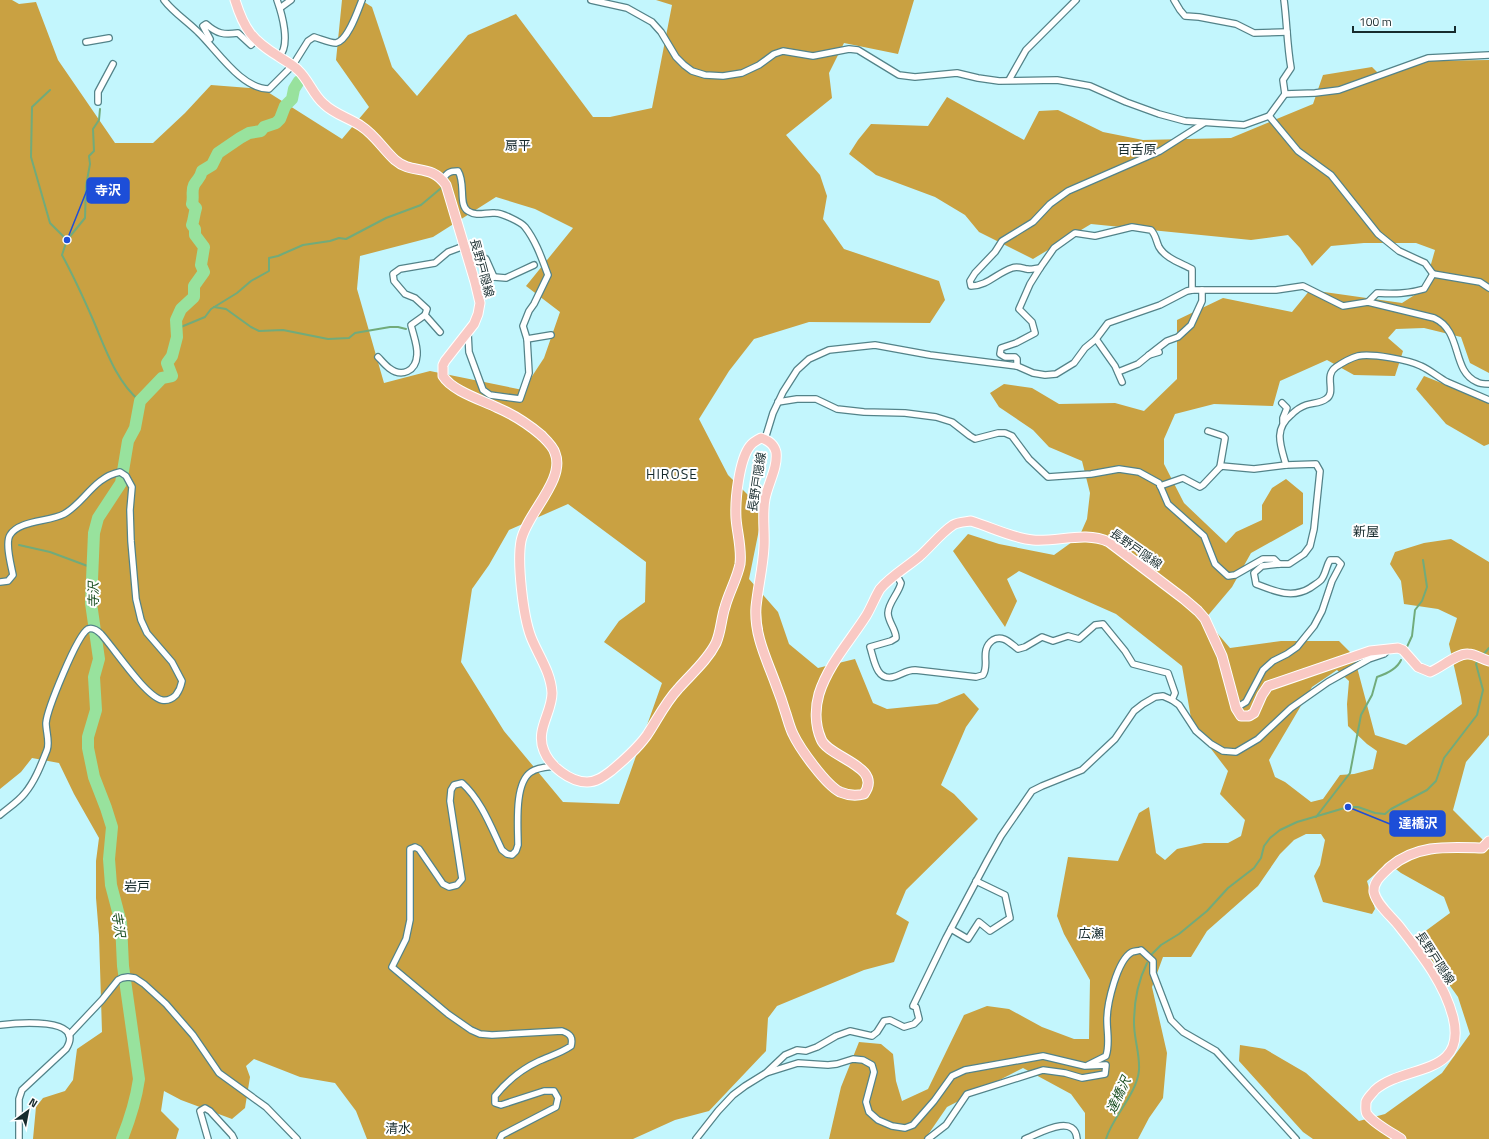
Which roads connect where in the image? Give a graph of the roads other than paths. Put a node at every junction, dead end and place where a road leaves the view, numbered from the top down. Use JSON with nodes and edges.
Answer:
{"nodes":[{"id":1,"x":164,"y":0,"type":"edge"},
{"id":2,"x":235,"y":0,"type":"edge"},
{"id":3,"x":278,"y":0,"type":"edge"},
{"id":4,"x":291,"y":0,"type":"edge"},
{"id":5,"x":362,"y":0,"type":"edge"},
{"id":6,"x":591,"y":0,"type":"edge"},
{"id":7,"x":1076,"y":0,"type":"edge"},
{"id":8,"x":1174,"y":0,"type":"edge"},
{"id":9,"x":1284,"y":0,"type":"edge"},
{"id":10,"x":280,"y":8,"type":"junction"},
{"id":11,"x":1287,"y":32,"type":"junction"},
{"id":12,"x":109,"y":38,"type":"dead end"},
{"id":13,"x":256,"y":40,"type":"junction"},
{"id":14,"x":86,"y":42,"type":"dead end"},
{"id":15,"x":208,"y":42,"type":"junction"},
{"id":16,"x":1489,"y":55,"type":"edge"},
{"id":17,"x":279,"y":57,"type":"junction"},
{"id":18,"x":113,"y":64,"type":"dead end"},
{"id":19,"x":292,"y":65,"type":"junction"},
{"id":20,"x":1008,"y":80,"type":"junction"},
{"id":21,"x":1284,"y":94,"type":"junction"},
{"id":22,"x":98,"y":102,"type":"dead end"},
{"id":23,"x":1269,"y":116,"type":"junction"},
{"id":24,"x":1204,"y":123,"type":"junction"},
{"id":25,"x":442,"y":180,"type":"junction"},
{"id":26,"x":464,"y":246,"type":"junction"},
{"id":27,"x":486,"y":259,"type":"dead end"},
{"id":28,"x":534,"y":265,"type":"dead end"},
{"id":29,"x":1040,"y":268,"type":"junction"},
{"id":30,"x":1433,"y":274,"type":"junction"},
{"id":31,"x":494,"y":277,"type":"junction"},
{"id":32,"x":475,"y":282,"type":"junction"},
{"id":33,"x":1489,"y":288,"type":"edge"},
{"id":34,"x":1192,"y":290,"type":"junction"},
{"id":35,"x":1202,"y":290,"type":"junction"},
{"id":36,"x":1368,"y":302,"type":"junction"},
{"id":37,"x":425,"y":315,"type":"junction"},
{"id":38,"x":440,"y":332,"type":"dead end"},
{"id":39,"x":468,"y":333,"type":"junction"},
{"id":40,"x":551,"y":336,"type":"dead end"},
{"id":41,"x":527,"y":339,"type":"junction"},
{"id":42,"x":1096,"y":339,"type":"junction"},
{"id":43,"x":1158,"y":352,"type":"dead end"},
{"id":44,"x":1148,"y":355,"type":"junction"},
{"id":45,"x":378,"y":357,"type":"dead end"},
{"id":46,"x":1017,"y":366,"type":"junction"},
{"id":47,"x":1118,"y":372,"type":"junction"},
{"id":48,"x":1122,"y":382,"type":"dead end"},
{"id":49,"x":1489,"y":384,"type":"edge"},
{"id":50,"x":1489,"y":400,"type":"edge"},
{"id":51,"x":778,"y":402,"type":"junction"},
{"id":52,"x":1282,"y":403,"type":"dead end"},
{"id":53,"x":1283,"y":422,"type":"junction"},
{"id":54,"x":1208,"y":431,"type":"dead end"},
{"id":55,"x":765,"y":439,"type":"junction"},
{"id":56,"x":1286,"y":465,"type":"junction"},
{"id":57,"x":1220,"y":467,"type":"junction"},
{"id":58,"x":1160,"y":486,"type":"junction"},
{"id":59,"x":1279,"y":564,"type":"junction"},
{"id":60,"x":896,"y":574,"type":"junction"},
{"id":61,"x":0,"y":582,"type":"edge"},
{"id":62,"x":1389,"y":649,"type":"junction"},
{"id":63,"x":1489,"y":661,"type":"edge"},
{"id":64,"x":1172,"y":700,"type":"junction"},
{"id":65,"x":1236,"y":708,"type":"junction"},
{"id":66,"x":556,"y":766,"type":"junction"},
{"id":67,"x":0,"y":815,"type":"edge"},
{"id":68,"x":1489,"y":841,"type":"edge"},
{"id":69,"x":976,"y":881,"type":"junction"},
{"id":70,"x":950,"y":929,"type":"junction"},
{"id":71,"x":0,"y":1025,"type":"edge"},
{"id":72,"x":69,"y":1035,"type":"junction"},
{"id":73,"x":1084,"y":1066,"type":"junction"},
{"id":74,"x":766,"y":1073,"type":"junction"},
{"id":75,"x":19,"y":1139,"type":"edge"},
{"id":76,"x":208,"y":1139,"type":"edge"},
{"id":77,"x":234,"y":1139,"type":"edge"},
{"id":78,"x":297,"y":1139,"type":"edge"},
{"id":79,"x":500,"y":1139,"type":"edge"},
{"id":80,"x":696,"y":1139,"type":"edge"},
{"id":81,"x":928,"y":1139,"type":"edge"},
{"id":82,"x":1025,"y":1139,"type":"edge"},
{"id":83,"x":1077,"y":1139,"type":"edge"},
{"id":84,"x":1296,"y":1139,"type":"edge"},
{"id":85,"x":1401,"y":1139,"type":"edge"}],
"edges":[{"from":1,"to":15,"type":"street"},
{"from":2,"to":13,"type":"main road"},
{"from":3,"to":10,"type":"street"},
{"from":4,"to":10,"type":"street"},
{"from":5,"to":19,"type":"street"},
{"from":6,"to":20,"type":"street"},
{"from":7,"to":20,"type":"street"},
{"from":8,"to":11,"type":"street"},
{"from":9,"to":11,"type":"street"},
{"from":10,"to":17,"type":"street"},
{"from":11,"to":21,"type":"street"},
{"from":12,"to":14,"type":"street"},
{"from":13,"to":15,"type":"street"},
{"from":13,"to":17,"type":"main road"},
{"from":15,"to":19,"type":"street"},
{"from":16,"to":21,"type":"street"},
{"from":17,"to":19,"type":"main road"},
{"from":18,"to":22,"type":"street"},
{"from":19,"to":25,"type":"main road"},
{"from":20,"to":24,"type":"street"},
{"from":21,"to":23,"type":"street"},
{"from":23,"to":24,"type":"street"},
{"from":23,"to":30,"type":"street"},
{"from":24,"to":29,"type":"street"},
{"from":25,"to":26,"type":"main road","name":"長野戸隠線"},
{"from":25,"to":41,"type":"street"},
{"from":26,"to":32,"type":"main road","name":"長野戸隠線"},
{"from":26,"to":37,"type":"street"},
{"from":27,"to":31,"type":"street"},
{"from":28,"to":31,"type":"street"},
{"from":29,"to":34,"type":"street"},
{"from":29,"to":46,"type":"street"},
{"from":30,"to":33,"type":"street"},
{"from":30,"to":36,"type":"street"},
{"from":31,"to":32,"type":"street"},
{"from":32,"to":39,"type":"main road","name":"長野戸隠線"},
{"from":34,"to":35,"type":"street"},
{"from":34,"to":42,"type":"street"},
{"from":35,"to":36,"type":"street"},
{"from":35,"to":44,"type":"street"},
{"from":36,"to":49,"type":"street"},
{"from":37,"to":38,"type":"street"},
{"from":37,"to":45,"type":"street"},
{"from":39,"to":41,"type":"street"},
{"from":39,"to":66,"type":"main road","name":"長野戸隠線"},
{"from":40,"to":41,"type":"street"},
{"from":42,"to":46,"type":"street"},
{"from":42,"to":47,"type":"street"},
{"from":43,"to":44,"type":"street"},
{"from":44,"to":47,"type":"street"},
{"from":46,"to":51,"type":"street"},
{"from":47,"to":48,"type":"street"},
{"from":50,"to":53,"type":"street"},
{"from":51,"to":55,"type":"street"},
{"from":51,"to":58,"type":"street"},
{"from":52,"to":53,"type":"street"},
{"from":53,"to":56,"type":"street"},
{"from":54,"to":57,"type":"street"},
{"from":55,"to":60,"type":"main road","name":"長野戸隠線"},
{"from":55,"to":66,"type":"main road","name":"長野戸隠線"},
{"from":56,"to":57,"type":"street"},
{"from":56,"to":59,"type":"street"},
{"from":57,"to":58,"type":"street"},
{"from":58,"to":59,"type":"street"},
{"from":59,"to":65,"type":"street"},
{"from":60,"to":64,"type":"street"},
{"from":60,"to":65,"type":"main road","name":"長野戸隠線"},
{"from":61,"to":67,"type":"street"},
{"from":62,"to":63,"type":"main road"},
{"from":62,"to":64,"type":"street"},
{"from":62,"to":65,"type":"main road"},
{"from":64,"to":69,"type":"street"},
{"from":66,"to":79,"type":"street"},
{"from":68,"to":85,"type":"main road","name":"長野戸隠線"},
{"from":69,"to":70,"type":"street"},
{"from":69,"to":70,"type":"street"},
{"from":70,"to":74,"type":"street"},
{"from":71,"to":72,"type":"street"},
{"from":72,"to":75,"type":"street"},
{"from":72,"to":78,"type":"street"},
{"from":73,"to":74,"type":"street"},
{"from":73,"to":81,"type":"street"},
{"from":73,"to":84,"type":"street"},
{"from":74,"to":80,"type":"street"},
{"from":76,"to":77,"type":"street"},
{"from":82,"to":83,"type":"street"}]}
